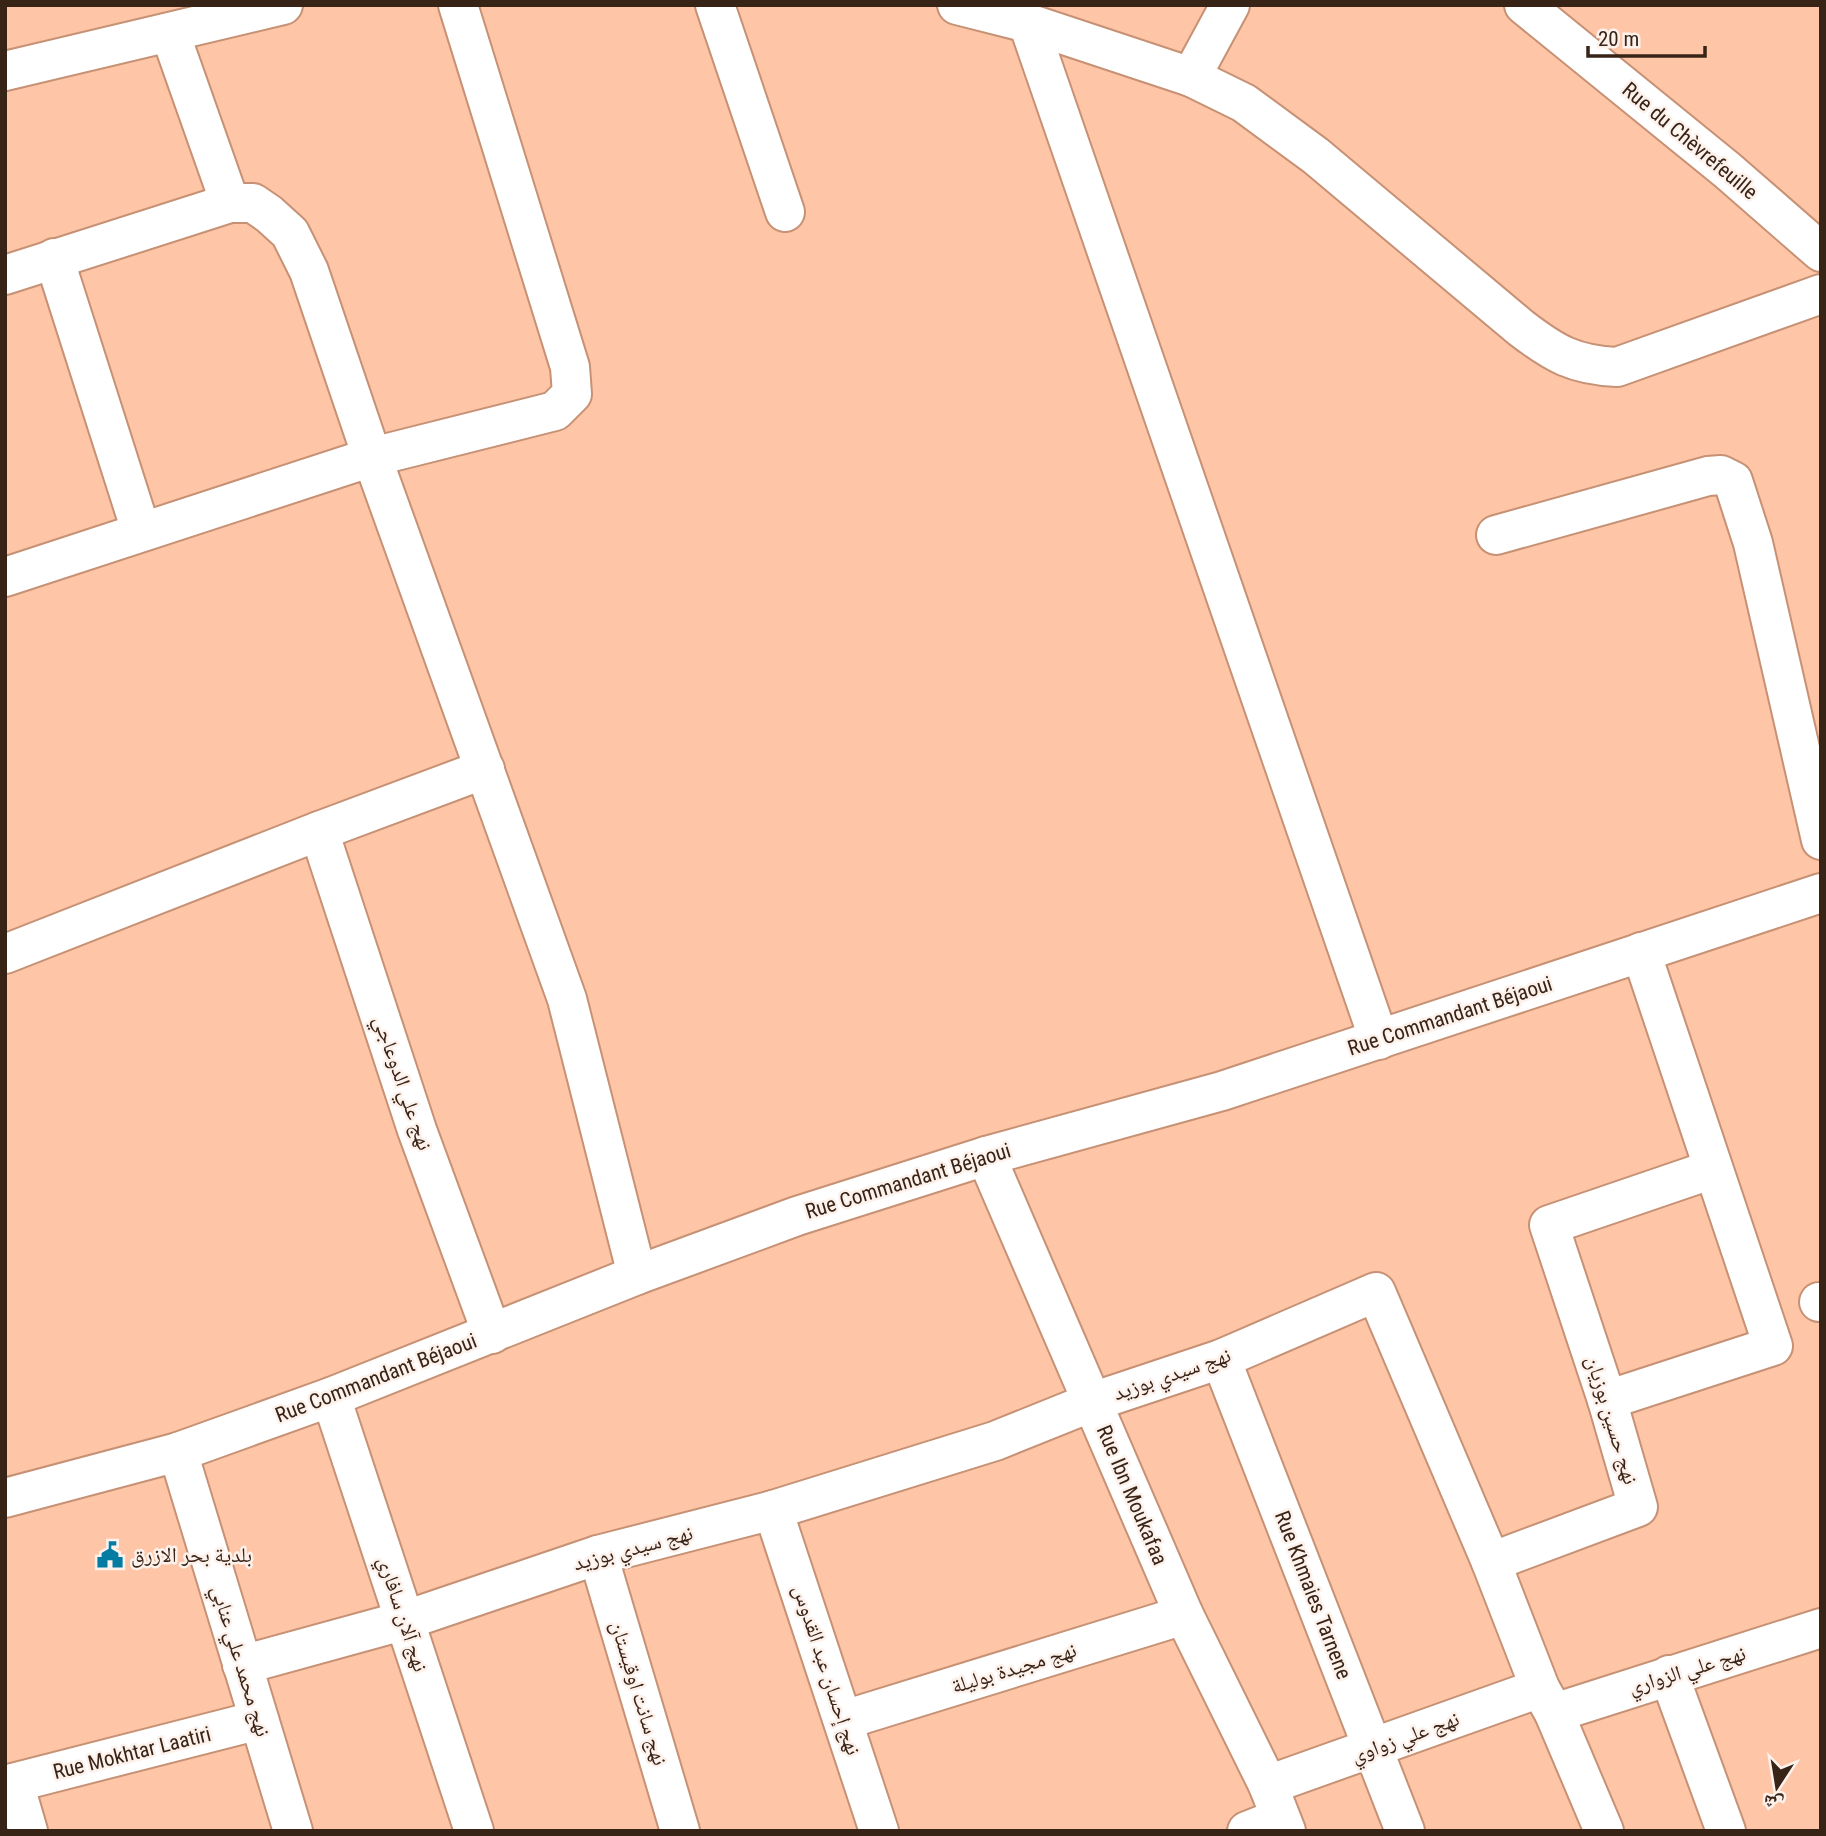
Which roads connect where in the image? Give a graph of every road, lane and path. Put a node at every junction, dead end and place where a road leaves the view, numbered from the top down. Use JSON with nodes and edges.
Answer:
{"nodes":[{"id":1,"x":283,"y":5,"type":"edge"},
{"id":2,"x":458,"y":5,"type":"edge"},
{"id":3,"x":715,"y":5,"type":"edge"},
{"id":4,"x":957,"y":5,"type":"edge"},
{"id":5,"x":1230,"y":5,"type":"edge"},
{"id":6,"x":1524,"y":5,"type":"edge"},
{"id":7,"x":1028,"y":23,"type":"junction"},
{"id":8,"x":170,"y":33,"type":"junction"},
{"id":9,"x":5,"y":71,"type":"edge"},
{"id":10,"x":1191,"y":77,"type":"junction"},
{"id":11,"x":230,"y":203,"type":"junction"},
{"id":12,"x":785,"y":212,"type":"dead end"},
{"id":13,"x":1821,"y":252,"type":"edge"},
{"id":14,"x":54,"y":258,"type":"junction"},
{"id":15,"x":5,"y":275,"type":"edge"},
{"id":16,"x":1821,"y":295,"type":"edge"},
{"id":17,"x":372,"y":457,"type":"junction"},
{"id":18,"x":141,"y":531,"type":"junction"},
{"id":19,"x":1496,"y":535,"type":"dead end"},
{"id":20,"x":5,"y":577,"type":"edge"},
{"id":21,"x":485,"y":769,"type":"junction"},
{"id":22,"x":319,"y":831,"type":"junction"},
{"id":23,"x":1821,"y":840,"type":"edge"},
{"id":24,"x":1821,"y":893,"type":"edge"},
{"id":25,"x":1641,"y":952,"type":"junction"},
{"id":26,"x":5,"y":954,"type":"edge"},
{"id":27,"x":1379,"y":1040,"type":"junction"},
{"id":28,"x":986,"y":1156,"type":"junction"},
{"id":29,"x":1713,"y":1169,"type":"junction"},
{"id":30,"x":637,"y":1275,"type":"junction"},
{"id":31,"x":492,"y":1334,"type":"junction"},
{"id":32,"x":1221,"y":1359,"type":"junction"},
{"id":33,"x":331,"y":1397,"type":"junction"},
{"id":34,"x":1607,"y":1400,"type":"junction"},
{"id":35,"x":1092,"y":1402,"type":"junction"},
{"id":36,"x":178,"y":1452,"type":"junction"},
{"id":37,"x":5,"y":1498,"type":"edge"},
{"id":38,"x":773,"y":1510,"type":"junction"},
{"id":39,"x":598,"y":1555,"type":"junction"},
{"id":40,"x":1491,"y":1562,"type":"junction"},
{"id":41,"x":1184,"y":1615,"type":"junction"},
{"id":42,"x":406,"y":1620,"type":"junction"},
{"id":43,"x":1821,"y":1628,"type":"edge"},
{"id":44,"x":242,"y":1665,"type":"junction"},
{"id":45,"x":1669,"y":1675,"type":"junction"},
{"id":46,"x":1547,"y":1700,"type":"junction"},
{"id":47,"x":260,"y":1720,"type":"junction"},
{"id":48,"x":844,"y":1720,"type":"junction"},
{"id":49,"x":1374,"y":1749,"type":"junction"},
{"id":50,"x":10,"y":1784,"type":"edge"},
{"id":51,"x":1270,"y":1816,"type":"edge"},
{"id":52,"x":28,"y":1831,"type":"edge"},
{"id":53,"x":293,"y":1831,"type":"edge"},
{"id":54,"x":474,"y":1831,"type":"edge"},
{"id":55,"x":680,"y":1831,"type":"edge"},
{"id":56,"x":879,"y":1831,"type":"edge"},
{"id":57,"x":1405,"y":1831,"type":"edge"},
{"id":58,"x":1604,"y":1831,"type":"edge"},
{"id":59,"x":1726,"y":1831,"type":"edge"}],
"edges":[{"from":1,"to":8,"type":"street"},
{"from":2,"to":17,"type":"street"},
{"from":3,"to":12,"type":"street"},
{"from":4,"to":7,"type":"street"},
{"from":5,"to":10,"type":"street"},
{"from":6,"to":13,"type":"street","name":"Rue du Chèvrefeuille"},
{"from":7,"to":10,"type":"street"},
{"from":7,"to":27,"type":"street"},
{"from":8,"to":9,"type":"street"},
{"from":8,"to":11,"type":"street"},
{"from":10,"to":16,"type":"street"},
{"from":11,"to":14,"type":"street"},
{"from":11,"to":17,"type":"street"},
{"from":14,"to":15,"type":"street"},
{"from":14,"to":18,"type":"street"},
{"from":17,"to":18,"type":"street"},
{"from":17,"to":21,"type":"street"},
{"from":18,"to":20,"type":"street"},
{"from":19,"to":23,"type":"street"},
{"from":21,"to":22,"type":"street"},
{"from":21,"to":30,"type":"street"},
{"from":22,"to":26,"type":"street"},
{"from":22,"to":31,"type":"street","name":"نهج علي الدوعاجي"},
{"from":24,"to":25,"type":"street","name":"Rue Commandant Béjaoui"},
{"from":25,"to":27,"type":"street","name":"Rue Commandant Béjaoui"},
{"from":25,"to":29,"type":"street"},
{"from":27,"to":28,"type":"street","name":"Rue Commandant Béjaoui"},
{"from":28,"to":30,"type":"street","name":"Rue Commandant Béjaoui"},
{"from":28,"to":35,"type":"street","name":"Rue Ibn Moukafaa"},
{"from":29,"to":34,"type":"street","name":"نهج حسين بوزيان"},
{"from":29,"to":34,"type":"street"},
{"from":30,"to":31,"type":"street","name":"Rue Commandant Béjaoui"},
{"from":31,"to":33,"type":"street","name":"Rue Commandant Béjaoui"},
{"from":32,"to":35,"type":"street","name":"نهج سيدي بوزيد"},
{"from":32,"to":40,"type":"street","name":"نهج سيدي بوزيد"},
{"from":32,"to":49,"type":"street","name":"Rue Khmaies Tarnene"},
{"from":33,"to":36,"type":"street","name":"Rue Commandant Béjaoui"},
{"from":33,"to":42,"type":"street","name":"نهج آلان سافاري"},
{"from":34,"to":40,"type":"street","name":"نهج حسين بوزيان"},
{"from":35,"to":38,"type":"street","name":"نهج سيدي بوزيد"},
{"from":35,"to":41,"type":"street","name":"Rue Ibn Moukafaa"},
{"from":36,"to":37,"type":"street","name":"Rue Commandant Béjaoui"},
{"from":36,"to":44,"type":"street","name":"نهج محمد علي عنابي"},
{"from":38,"to":39,"type":"street","name":"نهج سيدي بوزيد"},
{"from":38,"to":48,"type":"street","name":"نهج إحسان عبد القدوس"},
{"from":39,"to":42,"type":"street","name":"نهج سيدي بوزيد"},
{"from":39,"to":55,"type":"street","name":"نهج سانت اوقيستان"},
{"from":40,"to":46,"type":"street","name":"نهج سيدي بوزيد"},
{"from":41,"to":48,"type":"street","name":"نهج مجيدة بوليلة"},
{"from":41,"to":51,"type":"street","name":"Rue Ibn Moukafaa"},
{"from":42,"to":44,"type":"street","name":"نهج سيدي بوزيد"},
{"from":42,"to":54,"type":"street","name":"نهج آلان سافاري"},
{"from":43,"to":45,"type":"street","name":"نهج علي الزواري"},
{"from":44,"to":47,"type":"street","name":"نهج محمد علي عنابي"},
{"from":45,"to":46,"type":"street","name":"نهج علي الزواري"},
{"from":45,"to":59,"type":"street"},
{"from":46,"to":49,"type":"street","name":"نهج علي زواوي"},
{"from":46,"to":58,"type":"street","name":"نهج سيدي بوزيد"},
{"from":47,"to":50,"type":"street","name":"Rue Mokhtar Laatiri"},
{"from":47,"to":53,"type":"street","name":"نهج محمد علي عنابي"},
{"from":48,"to":56,"type":"street","name":"نهج إحسان عبد القدوس"},
{"from":49,"to":51,"type":"street","name":"نهج علي زواوي"},
{"from":49,"to":57,"type":"street","name":"Rue Khmaies Tarnene"},
{"from":50,"to":52,"type":"street"}]}
